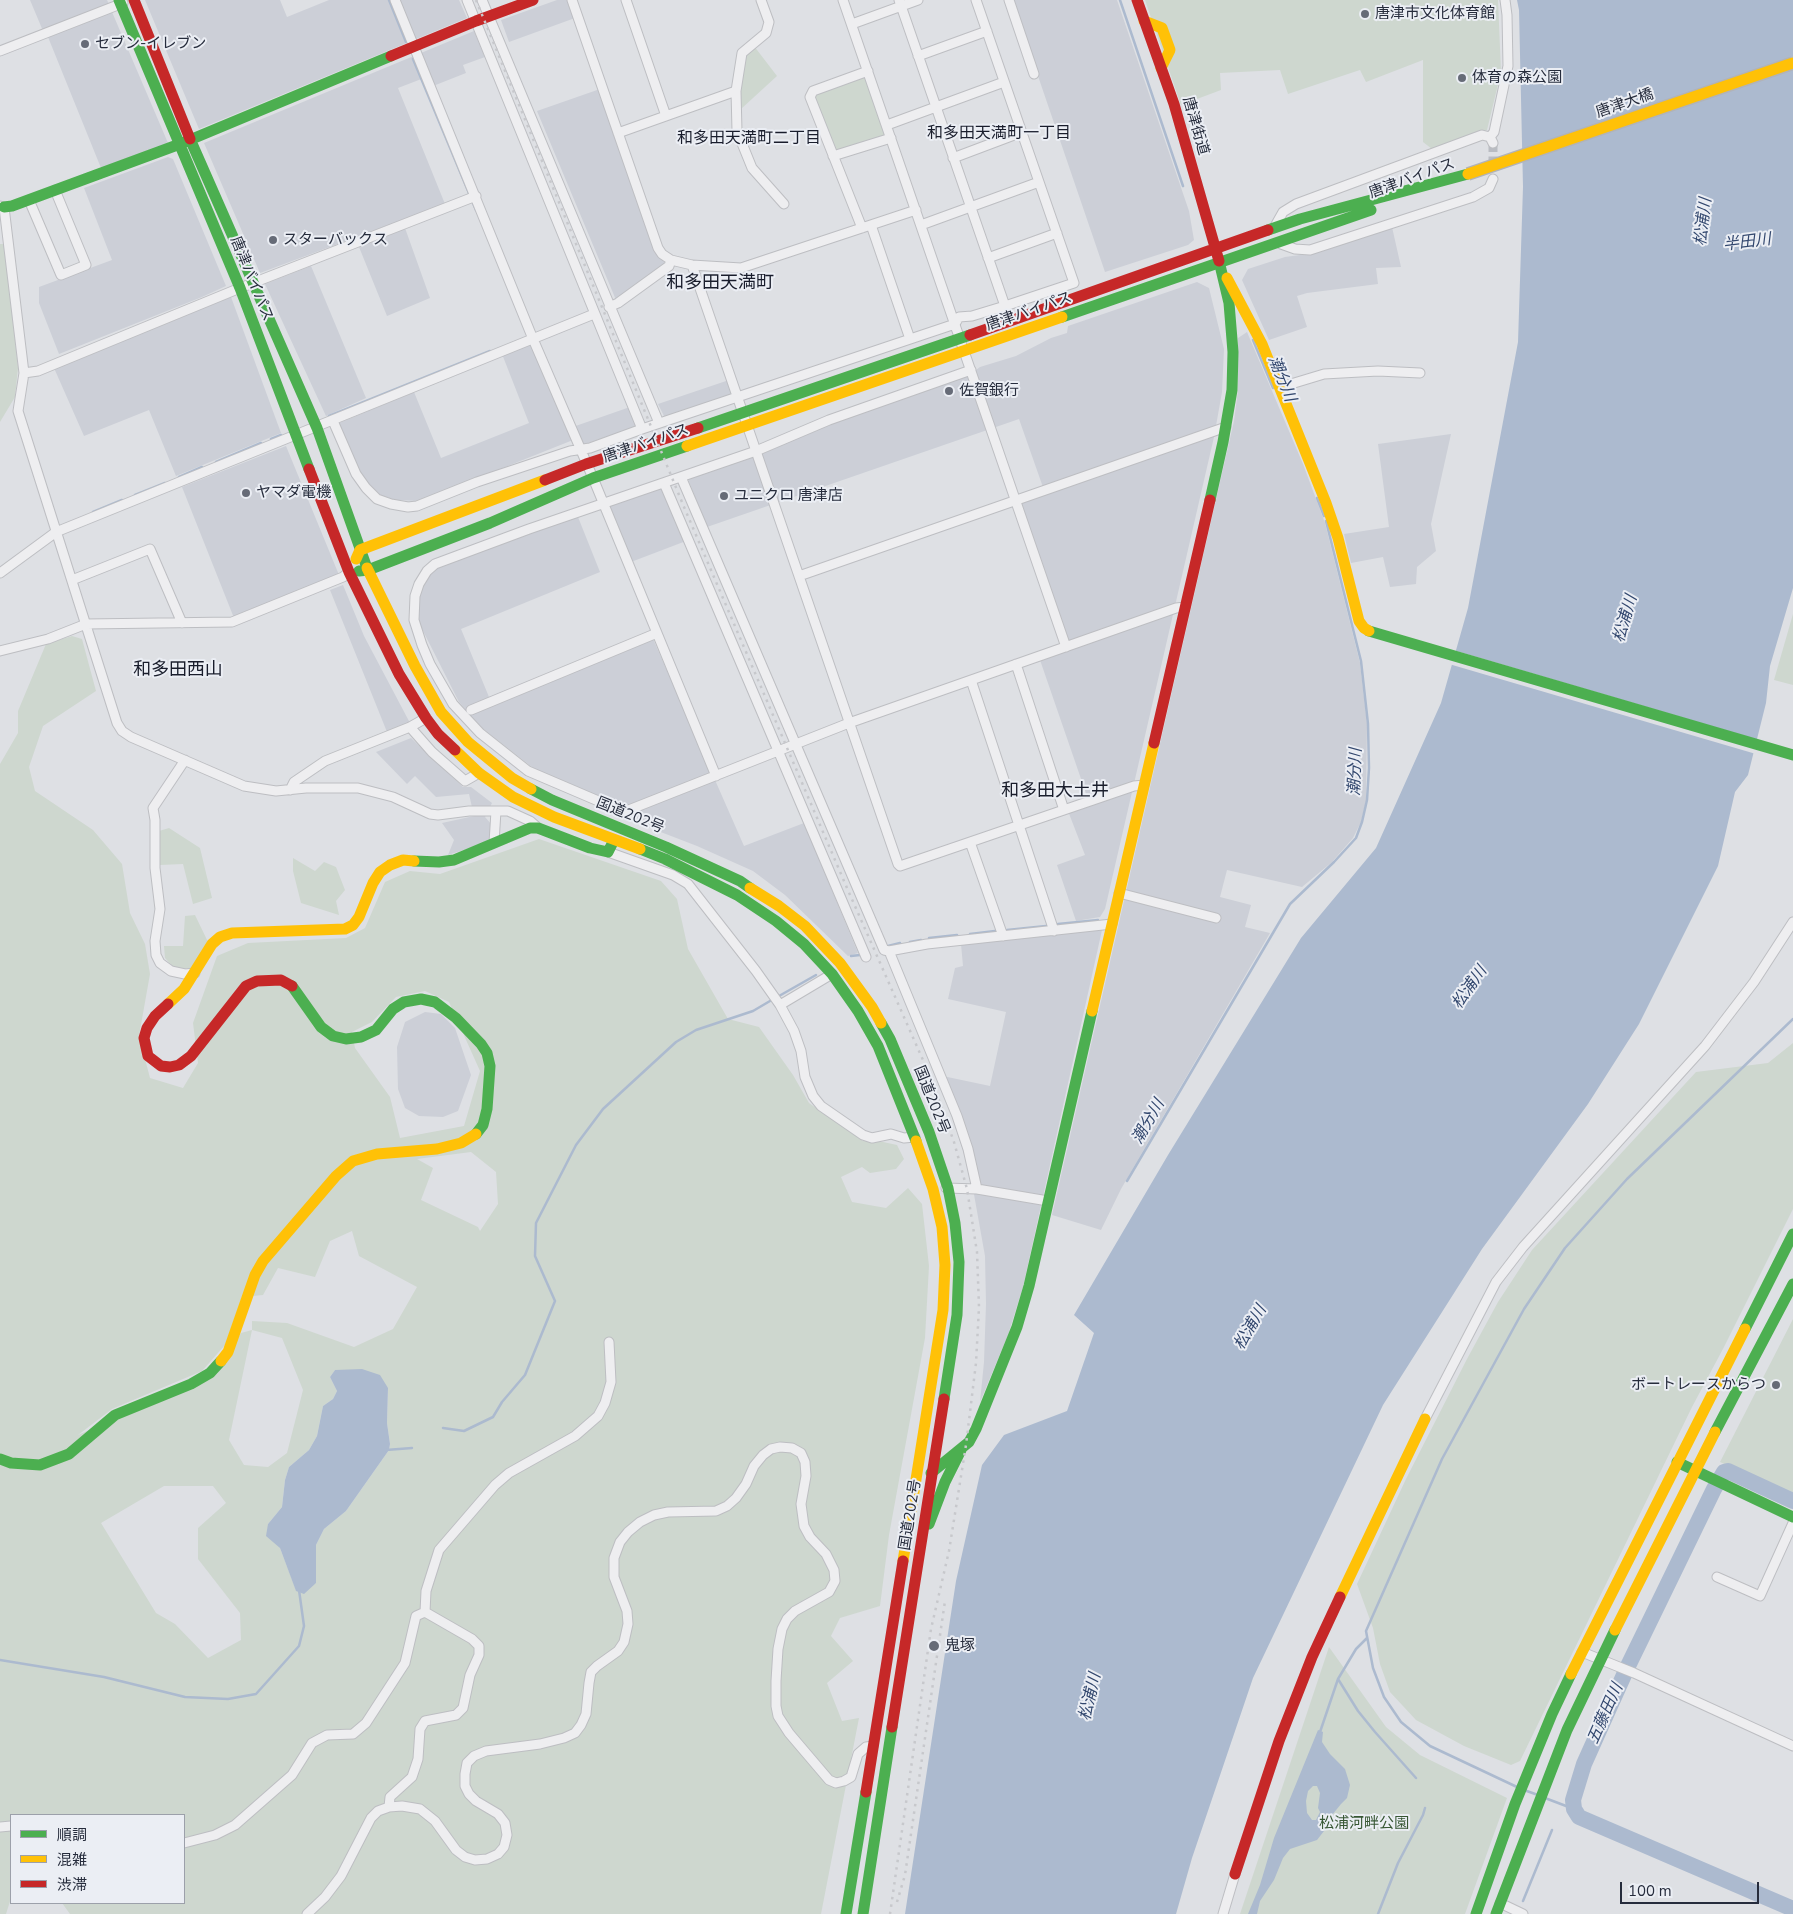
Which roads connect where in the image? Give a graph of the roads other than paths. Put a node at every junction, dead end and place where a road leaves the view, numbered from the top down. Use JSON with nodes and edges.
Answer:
{"nodes":[{"id":1,"x":395,"y":0,"type":"edge"},
{"id":2,"x":466,"y":0,"type":"edge"},
{"id":3,"x":482,"y":0,"type":"edge"},
{"id":4,"x":533,"y":0,"type":"edge"},
{"id":5,"x":572,"y":0,"type":"edge"},
{"id":6,"x":626,"y":0,"type":"edge"},
{"id":7,"x":761,"y":0,"type":"edge"},
{"id":8,"x":843,"y":0,"type":"edge"},
{"id":9,"x":918,"y":0,"type":"edge"},
{"id":10,"x":976,"y":0,"type":"edge"},
{"id":11,"x":1009,"y":0,"type":"edge"},
{"id":12,"x":1137,"y":0,"type":"edge"},
{"id":13,"x":1505,"y":0,"type":"edge"},
{"id":14,"x":126,"y":1,"type":"edge"},
{"id":15,"x":900,"y":3,"type":"edge"},
{"id":16,"x":489,"y":16,"type":"junction"},
{"id":17,"x":476,"y":21,"type":"junction"},
{"id":18,"x":852,"y":24,"type":"junction"},
{"id":19,"x":987,"y":31,"type":"junction"},
{"id":20,"x":414,"y":46,"type":"junction"},
{"id":21,"x":0,"y":51,"type":"edge"},
{"id":22,"x":918,"y":56,"type":"junction"},
{"id":23,"x":1793,"y":63,"type":"edge"},
{"id":24,"x":868,"y":71,"type":"junction"},
{"id":25,"x":1034,"y":74,"type":"dead end"},
{"id":26,"x":1004,"y":82,"type":"junction"},
{"id":27,"x":736,"y":91,"type":"junction"},
{"id":28,"x":936,"y":107,"type":"junction"},
{"id":29,"x":666,"y":116,"type":"junction"},
{"id":30,"x":887,"y":125,"type":"junction"},
{"id":31,"x":1022,"y":132,"type":"junction"},
{"id":32,"x":618,"y":133,"type":"junction"},
{"id":33,"x":891,"y":138,"type":"junction"},
{"id":34,"x":185,"y":141,"type":"junction"},
{"id":35,"x":834,"y":156,"type":"junction"},
{"id":36,"x":953,"y":158,"type":"junction"},
{"id":37,"x":1468,"y":174,"type":"junction"},
{"id":38,"x":1493,"y":178,"type":"tunnel mouth"},
{"id":39,"x":1039,"y":182,"type":"junction"},
{"id":40,"x":55,"y":190,"type":"junction"},
{"id":41,"x":472,"y":198,"type":"junction"},
{"id":42,"x":29,"y":200,"type":"junction"},
{"id":43,"x":784,"y":204,"type":"dead end"},
{"id":44,"x":2,"y":207,"type":"edge"},
{"id":45,"x":970,"y":207,"type":"junction"},
{"id":46,"x":916,"y":210,"type":"junction"},
{"id":47,"x":921,"y":225,"type":"junction"},
{"id":48,"x":866,"y":227,"type":"junction"},
{"id":49,"x":1274,"y":228,"type":"junction"},
{"id":50,"x":1056,"y":233,"type":"junction"},
{"id":51,"x":4,"y":238,"type":"edge"},
{"id":52,"x":1278,"y":243,"type":"junction"},
{"id":53,"x":1215,"y":248,"type":"junction"},
{"id":54,"x":988,"y":258,"type":"junction"},
{"id":55,"x":671,"y":260,"type":"junction"},
{"id":56,"x":1219,"y":262,"type":"junction"},
{"id":57,"x":692,"y":265,"type":"junction"},
{"id":58,"x":253,"y":283,"type":"junction"},
{"id":59,"x":240,"y":288,"type":"junction"},
{"id":60,"x":1005,"y":306,"type":"junction"},
{"id":61,"x":609,"y":307,"type":"junction"},
{"id":62,"x":594,"y":314,"type":"junction"},
{"id":63,"x":955,"y":324,"type":"junction"},
{"id":64,"x":960,"y":338,"type":"junction"},
{"id":65,"x":533,"y":339,"type":"junction"},
{"id":66,"x":910,"y":340,"type":"junction"},
{"id":67,"x":965,"y":350,"type":"junction"},
{"id":68,"x":970,"y":370,"type":"junction"},
{"id":69,"x":1420,"y":373,"type":"dead end"},
{"id":70,"x":24,"y":374,"type":"junction"},
{"id":71,"x":1281,"y":387,"type":"junction"},
{"id":72,"x":736,"y":397,"type":"junction"},
{"id":73,"x":745,"y":419,"type":"junction"},
{"id":74,"x":333,"y":421,"type":"junction"},
{"id":75,"x":659,"y":423,"type":"junction"},
{"id":76,"x":1226,"y":427,"type":"junction"},
{"id":77,"x":317,"y":428,"type":"junction"},
{"id":78,"x":642,"y":429,"type":"junction"},
{"id":79,"x":295,"y":436,"type":"junction"},
{"id":80,"x":580,"y":449,"type":"junction"},
{"id":81,"x":756,"y":451,"type":"junction"},
{"id":82,"x":586,"y":464,"type":"junction"},
{"id":83,"x":681,"y":477,"type":"junction"},
{"id":84,"x":593,"y":478,"type":"junction"},
{"id":85,"x":664,"y":483,"type":"junction"},
{"id":86,"x":1016,"y":501,"type":"junction"},
{"id":87,"x":603,"y":504,"type":"junction"},
{"id":88,"x":56,"y":532,"type":"junction"},
{"id":89,"x":360,"y":550,"type":"junction"},
{"id":90,"x":368,"y":570,"type":"junction"},
{"id":91,"x":349,"y":572,"type":"junction"},
{"id":92,"x":0,"y":573,"type":"edge"},
{"id":93,"x":799,"y":576,"type":"junction"},
{"id":94,"x":72,"y":580,"type":"junction"},
{"id":95,"x":1185,"y":607,"type":"junction"},
{"id":96,"x":414,"y":620,"type":"junction"},
{"id":97,"x":182,"y":623,"type":"junction"},
{"id":98,"x":86,"y":624,"type":"junction"},
{"id":99,"x":395,"y":626,"type":"junction"},
{"id":100,"x":657,"y":633,"type":"junction"},
{"id":101,"x":1066,"y":647,"type":"junction"},
{"id":102,"x":0,"y":651,"type":"edge"},
{"id":103,"x":1016,"y":664,"type":"junction"},
{"id":104,"x":971,"y":680,"type":"junction"},
{"id":105,"x":453,"y":704,"type":"junction"},
{"id":106,"x":471,"y":710,"type":"dead end"},
{"id":107,"x":441,"y":712,"type":"junction"},
{"id":108,"x":426,"y":718,"type":"junction"},
{"id":109,"x":849,"y":723,"type":"junction"},
{"id":110,"x":410,"y":727,"type":"junction"},
{"id":111,"x":438,"y":734,"type":"junction"},
{"id":112,"x":423,"y":742,"type":"junction"},
{"id":113,"x":795,"y":744,"type":"junction"},
{"id":114,"x":777,"y":751,"type":"junction"},
{"id":115,"x":1793,"y":756,"type":"edge"},
{"id":116,"x":185,"y":760,"type":"junction"},
{"id":117,"x":478,"y":773,"type":"junction"},
{"id":118,"x":716,"y":776,"type":"junction"},
{"id":119,"x":1144,"y":785,"type":"junction"},
{"id":120,"x":290,"y":790,"type":"junction"},
{"id":121,"x":594,"y":800,"type":"junction"},
{"id":122,"x":1064,"y":810,"type":"junction"},
{"id":123,"x":496,"y":811,"type":"junction"},
{"id":124,"x":621,"y":813,"type":"junction"},
{"id":125,"x":587,"y":814,"type":"junction"},
{"id":126,"x":1020,"y":825,"type":"junction"},
{"id":127,"x":614,"y":826,"type":"junction"},
{"id":128,"x":538,"y":828,"type":"junction"},
{"id":129,"x":614,"y":840,"type":"junction"},
{"id":130,"x":970,"y":842,"type":"junction"},
{"id":131,"x":494,"y":843,"type":"junction"},
{"id":132,"x":608,"y":852,"type":"junction"},
{"id":133,"x":698,"y":875,"type":"junction"},
{"id":134,"x":688,"y":884,"type":"junction"},
{"id":135,"x":1119,"y":893,"type":"junction"},
{"id":136,"x":1216,"y":918,"type":"dead end"},
{"id":137,"x":1793,"y":922,"type":"edge"},
{"id":138,"x":1112,"y":924,"type":"junction"},
{"id":139,"x":1054,"y":930,"type":"junction"},
{"id":140,"x":1003,"y":936,"type":"junction"},
{"id":141,"x":890,"y":951,"type":"junction"},
{"id":142,"x":866,"y":958,"type":"dead end"},
{"id":143,"x":195,"y":972,"type":"junction"},
{"id":144,"x":832,"y":974,"type":"junction"},
{"id":145,"x":780,"y":1005,"type":"junction"},
{"id":146,"x":915,"y":1137,"type":"junction"},
{"id":147,"x":948,"y":1188,"type":"junction"},
{"id":148,"x":933,"y":1189,"type":"junction"},
{"id":149,"x":977,"y":1189,"type":"junction"},
{"id":150,"x":1048,"y":1200,"type":"junction"},
{"id":151,"x":1793,"y":1234,"type":"edge"},
{"id":152,"x":1793,"y":1284,"type":"edge"},
{"id":153,"x":609,"y":1342,"type":"dead end"},
{"id":154,"x":1425,"y":1419,"type":"joint"},
{"id":155,"x":962,"y":1448,"type":"junction"},
{"id":156,"x":0,"y":1458,"type":"edge"},
{"id":157,"x":1676,"y":1462,"type":"junction"},
{"id":158,"x":934,"y":1469,"type":"junction"},
{"id":159,"x":1695,"y":1471,"type":"junction"},
{"id":160,"x":912,"y":1502,"type":"junction"},
{"id":161,"x":1793,"y":1517,"type":"edge"},
{"id":162,"x":1793,"y":1523,"type":"edge"},
{"id":163,"x":922,"y":1544,"type":"junction"},
{"id":164,"x":1717,"y":1577,"type":"dead end"},
{"id":165,"x":425,"y":1612,"type":"junction"},
{"id":166,"x":1582,"y":1652,"type":"junction"},
{"id":167,"x":1600,"y":1659,"type":"junction"},
{"id":168,"x":873,"y":1746,"type":"junction"},
{"id":169,"x":1793,"y":1746,"type":"edge"},
{"id":170,"x":389,"y":1807,"type":"junction"},
{"id":171,"x":185,"y":1843,"type":"edge"},
{"id":172,"x":1235,"y":1874,"type":"joint"},
{"id":173,"x":1498,"y":1909,"type":"edge"},
{"id":174,"x":307,"y":1914,"type":"edge"},
{"id":175,"x":846,"y":1914,"type":"edge"},
{"id":176,"x":863,"y":1914,"type":"edge"},
{"id":177,"x":1223,"y":1914,"type":"edge"},
{"id":178,"x":1476,"y":1914,"type":"edge"},
{"id":179,"x":1523,"y":1914,"type":"edge"}],
"edges":[{"from":1,"to":20,"type":"street"},
{"from":2,"to":17,"type":"street"},
{"from":3,"to":16,"type":"street"},
{"from":4,"to":16,"type":"main road"},
{"from":5,"to":32,"type":"street"},
{"from":6,"to":29,"type":"street"},
{"from":7,"to":27,"type":"street"},
{"from":8,"to":18,"type":"street"},
{"from":9,"to":15,"type":"street"},
{"from":10,"to":19,"type":"street"},
{"from":11,"to":25,"type":"street"},
{"from":12,"to":53,"type":"main road","name":"唐津街道"},
{"from":13,"to":49,"type":"street"},
{"from":14,"to":21,"type":"street"},
{"from":14,"to":34,"type":"main road","name":"唐津バイパス"},
{"from":15,"to":18,"type":"street"},
{"from":15,"to":22,"type":"street"},
{"from":16,"to":17,"type":"main road"},
{"from":16,"to":61,"type":"street"},
{"from":17,"to":20,"type":"main road"},
{"from":17,"to":62,"type":"street"},
{"from":18,"to":24,"type":"street"},
{"from":19,"to":22,"type":"street"},
{"from":19,"to":26,"type":"street"},
{"from":20,"to":34,"type":"main road"},
{"from":20,"to":41,"type":"street"},
{"from":22,"to":28,"type":"street"},
{"from":23,"to":37,"type":"main road","name":"唐津大橋","bridge":true},
{"from":24,"to":30,"type":"street"},
{"from":24,"to":35,"type":"street"},
{"from":26,"to":28,"type":"street"},
{"from":26,"to":31,"type":"street"},
{"from":27,"to":29,"type":"street"},
{"from":27,"to":43,"type":"street"},
{"from":28,"to":30,"type":"street"},
{"from":28,"to":36,"type":"street"},
{"from":29,"to":32,"type":"street"},
{"from":30,"to":33,"type":"street"},
{"from":31,"to":36,"type":"street"},
{"from":31,"to":39,"type":"street"},
{"from":32,"to":55,"type":"street"},
{"from":33,"to":35,"type":"street"},
{"from":33,"to":46,"type":"street"},
{"from":34,"to":40,"type":"main road"},
{"from":34,"to":58,"type":"main road","name":"唐津バイパス"},
{"from":34,"to":59,"type":"main road","name":"唐津バイパス"},
{"from":35,"to":48,"type":"street"},
{"from":36,"to":45,"type":"street"},
{"from":37,"to":49,"type":"main road","name":"唐津バイパス"},
{"from":37,"to":52,"type":"main road","name":"唐津バイパス"},
{"from":38,"to":52,"type":"street"},
{"from":39,"to":45,"type":"street"},
{"from":39,"to":50,"type":"street"},
{"from":40,"to":42,"type":"main road"},
{"from":40,"to":42,"type":"street"},
{"from":41,"to":58,"type":"street"},
{"from":41,"to":65,"type":"street"},
{"from":42,"to":44,"type":"main road"},
{"from":44,"to":51,"type":"street"},
{"from":45,"to":47,"type":"street"},
{"from":45,"to":54,"type":"street"},
{"from":46,"to":47,"type":"street"},
{"from":46,"to":48,"type":"street"},
{"from":47,"to":63,"type":"street"},
{"from":48,"to":57,"type":"street"},
{"from":48,"to":66,"type":"street"},
{"from":49,"to":53,"type":"main road","name":"唐津バイパス"},
{"from":50,"to":54,"type":"street"},
{"from":50,"to":60,"type":"street"},
{"from":51,"to":70,"type":"street"},
{"from":52,"to":56,"type":"main road","name":"唐津バイパス"},
{"from":53,"to":56,"type":"main road","name":"唐津街道"},
{"from":53,"to":64,"type":"main road","name":"唐津バイパス"},
{"from":54,"to":60,"type":"street"},
{"from":55,"to":57,"type":"street"},
{"from":55,"to":61,"type":"street"},
{"from":56,"to":67,"type":"main road","name":"唐津バイパス"},
{"from":56,"to":71,"type":"main road"},
{"from":56,"to":76,"type":"main road"},
{"from":57,"to":72,"type":"street"},
{"from":58,"to":59,"type":"street"},
{"from":58,"to":77,"type":"main road","name":"唐津バイパス"},
{"from":59,"to":70,"type":"street"},
{"from":59,"to":79,"type":"main road","name":"唐津バイパス"},
{"from":60,"to":63,"type":"street"},
{"from":61,"to":75,"type":"street"},
{"from":62,"to":65,"type":"street"},
{"from":62,"to":78,"type":"street"},
{"from":63,"to":64,"type":"street"},
{"from":63,"to":66,"type":"street"},
{"from":64,"to":67,"type":"street"},
{"from":64,"to":73,"type":"main road","name":"唐津バイパス"},
{"from":65,"to":74,"type":"street"},
{"from":65,"to":80,"type":"street"},
{"from":66,"to":72,"type":"street"},
{"from":67,"to":68,"type":"street"},
{"from":67,"to":73,"type":"main road","name":"唐津バイパス"},
{"from":68,"to":81,"type":"street"},
{"from":68,"to":86,"type":"street"},
{"from":69,"to":71,"type":"street"},
{"from":70,"to":88,"type":"street"},
{"from":71,"to":115,"type":"main road"},
{"from":72,"to":73,"type":"street"},
{"from":72,"to":75,"type":"street"},
{"from":73,"to":81,"type":"street"},
{"from":73,"to":82,"type":"main road","name":"唐津バイパス"},
{"from":73,"to":84,"type":"main road","name":"唐津バイパス"},
{"from":74,"to":77,"type":"street"},
{"from":74,"to":80,"type":"street"},
{"from":75,"to":78,"type":"street"},
{"from":76,"to":86,"type":"street"},
{"from":76,"to":95,"type":"main road"},
{"from":77,"to":79,"type":"street"},
{"from":77,"to":89,"type":"main road","name":"唐津バイパス"},
{"from":78,"to":80,"type":"street"},
{"from":79,"to":88,"type":"street"},
{"from":79,"to":91,"type":"main road","name":"唐津バイパス"},
{"from":80,"to":82,"type":"street"},
{"from":81,"to":83,"type":"street"},
{"from":81,"to":93,"type":"street"},
{"from":82,"to":84,"type":"street"},
{"from":82,"to":89,"type":"main road","name":"唐津バイパス"},
{"from":83,"to":85,"type":"street"},
{"from":83,"to":113,"type":"street"},
{"from":84,"to":87,"type":"street"},
{"from":84,"to":90,"type":"main road","name":"唐津バイパス"},
{"from":85,"to":87,"type":"street"},
{"from":85,"to":114,"type":"street"},
{"from":86,"to":93,"type":"street"},
{"from":86,"to":101,"type":"street"},
{"from":87,"to":96,"type":"street"},
{"from":87,"to":100,"type":"street"},
{"from":88,"to":92,"type":"street"},
{"from":88,"to":94,"type":"street"},
{"from":89,"to":90,"type":"main road","name":"国道202号"},
{"from":89,"to":91,"type":"main road"},
{"from":90,"to":91,"type":"main road","name":"唐津バイパス"},
{"from":90,"to":99,"type":"main road","name":"国道202号"},
{"from":91,"to":97,"type":"street"},
{"from":91,"to":108,"type":"main road","name":"国道202号"},
{"from":93,"to":109,"type":"street"},
{"from":94,"to":97,"type":"street"},
{"from":94,"to":98,"type":"street"},
{"from":95,"to":101,"type":"street"},
{"from":95,"to":119,"type":"main road"},
{"from":96,"to":99,"type":"street"},
{"from":96,"to":105,"type":"street"},
{"from":97,"to":98,"type":"street"},
{"from":98,"to":102,"type":"street"},
{"from":98,"to":116,"type":"street"},
{"from":99,"to":107,"type":"main road","name":"国道202号"},
{"from":100,"to":106,"type":"street"},
{"from":100,"to":118,"type":"street"},
{"from":101,"to":103,"type":"street"},
{"from":103,"to":104,"type":"street"},
{"from":103,"to":122,"type":"street"},
{"from":104,"to":109,"type":"street"},
{"from":104,"to":126,"type":"street"},
{"from":105,"to":107,"type":"street"},
{"from":105,"to":121,"type":"street"},
{"from":107,"to":125,"type":"main road","name":"国道202号"},
{"from":108,"to":110,"type":"street"},
{"from":108,"to":111,"type":"main road","name":"国道202号"},
{"from":109,"to":113,"type":"street"},
{"from":109,"to":130,"type":"street"},
{"from":110,"to":112,"type":"street"},
{"from":110,"to":120,"type":"street"},
{"from":111,"to":112,"type":"street"},
{"from":111,"to":117,"type":"main road","name":"国道202号"},
{"from":112,"to":117,"type":"street"},
{"from":113,"to":114,"type":"street"},
{"from":113,"to":141,"type":"street"},
{"from":114,"to":118,"type":"street"},
{"from":114,"to":142,"type":"street"},
{"from":116,"to":120,"type":"street"},
{"from":116,"to":143,"type":"street"},
{"from":117,"to":129,"type":"main road","name":"国道202号"},
{"from":118,"to":124,"type":"street"},
{"from":119,"to":122,"type":"street"},
{"from":119,"to":135,"type":"main road"},
{"from":120,"to":123,"type":"street"},
{"from":121,"to":124,"type":"street"},
{"from":121,"to":125,"type":"street"},
{"from":122,"to":126,"type":"street"},
{"from":123,"to":128,"type":"street"},
{"from":123,"to":131,"type":"street"},
{"from":124,"to":127,"type":"street"},
{"from":125,"to":127,"type":"main road","name":"国道202号"},
{"from":126,"to":130,"type":"street"},
{"from":126,"to":139,"type":"street"},
{"from":127,"to":129,"type":"street"},
{"from":127,"to":147,"type":"main road","name":"国道202号"},
{"from":128,"to":131,"type":"main road"},
{"from":128,"to":132,"type":"main road"},
{"from":129,"to":132,"type":"main road"},
{"from":129,"to":133,"type":"main road","name":"国道202号"},
{"from":130,"to":140,"type":"street"},
{"from":131,"to":143,"type":"main road"},
{"from":132,"to":134,"type":"street"},
{"from":133,"to":134,"type":"street"},
{"from":133,"to":144,"type":"main road","name":"国道202号"},
{"from":134,"to":145,"type":"street"},
{"from":135,"to":136,"type":"street"},
{"from":135,"to":138,"type":"main road"},
{"from":137,"to":154,"type":"street"},
{"from":138,"to":139,"type":"street"},
{"from":138,"to":150,"type":"main road"},
{"from":139,"to":140,"type":"street"},
{"from":140,"to":141,"type":"street"},
{"from":141,"to":149,"type":"street"},
{"from":143,"to":156,"type":"main road"},
{"from":144,"to":145,"type":"street"},
{"from":144,"to":146,"type":"main road","name":"国道202号"},
{"from":145,"to":146,"type":"street"},
{"from":146,"to":148,"type":"main road","name":"国道202号"},
{"from":147,"to":148,"type":"street"},
{"from":147,"to":149,"type":"street"},
{"from":147,"to":158,"type":"main road","name":"国道202号"},
{"from":148,"to":160,"type":"main road","name":"国道202号"},
{"from":149,"to":150,"type":"street"},
{"from":150,"to":155,"type":"main road"},
{"from":151,"to":157,"type":"main road"},
{"from":152,"to":159,"type":"main road"},
{"from":153,"to":165,"type":"street"},
{"from":154,"to":172,"type":"main road"},
{"from":155,"to":158,"type":"main road"},
{"from":155,"to":163,"type":"main road"},
{"from":157,"to":159,"type":"main road"},
{"from":157,"to":166,"type":"main road"},
{"from":158,"to":160,"type":"main road"},
{"from":158,"to":163,"type":"main road","name":"国道202号"},
{"from":159,"to":161,"type":"main road"},
{"from":159,"to":167,"type":"main road"},
{"from":160,"to":168,"type":"main road","name":"国道202号"},
{"from":162,"to":164,"type":"street"},
{"from":163,"to":176,"type":"main road","name":"国道202号"},
{"from":165,"to":170,"type":"street"},
{"from":165,"to":171,"type":"street"},
{"from":166,"to":167,"type":"street"},
{"from":166,"to":178,"type":"main road"},
{"from":167,"to":169,"type":"street"},
{"from":167,"to":173,"type":"main road"},
{"from":168,"to":170,"type":"street"},
{"from":168,"to":175,"type":"main road","name":"国道202号"},
{"from":170,"to":174,"type":"street"},
{"from":172,"to":177,"type":"street"},
{"from":173,"to":179,"type":"street"}]}
